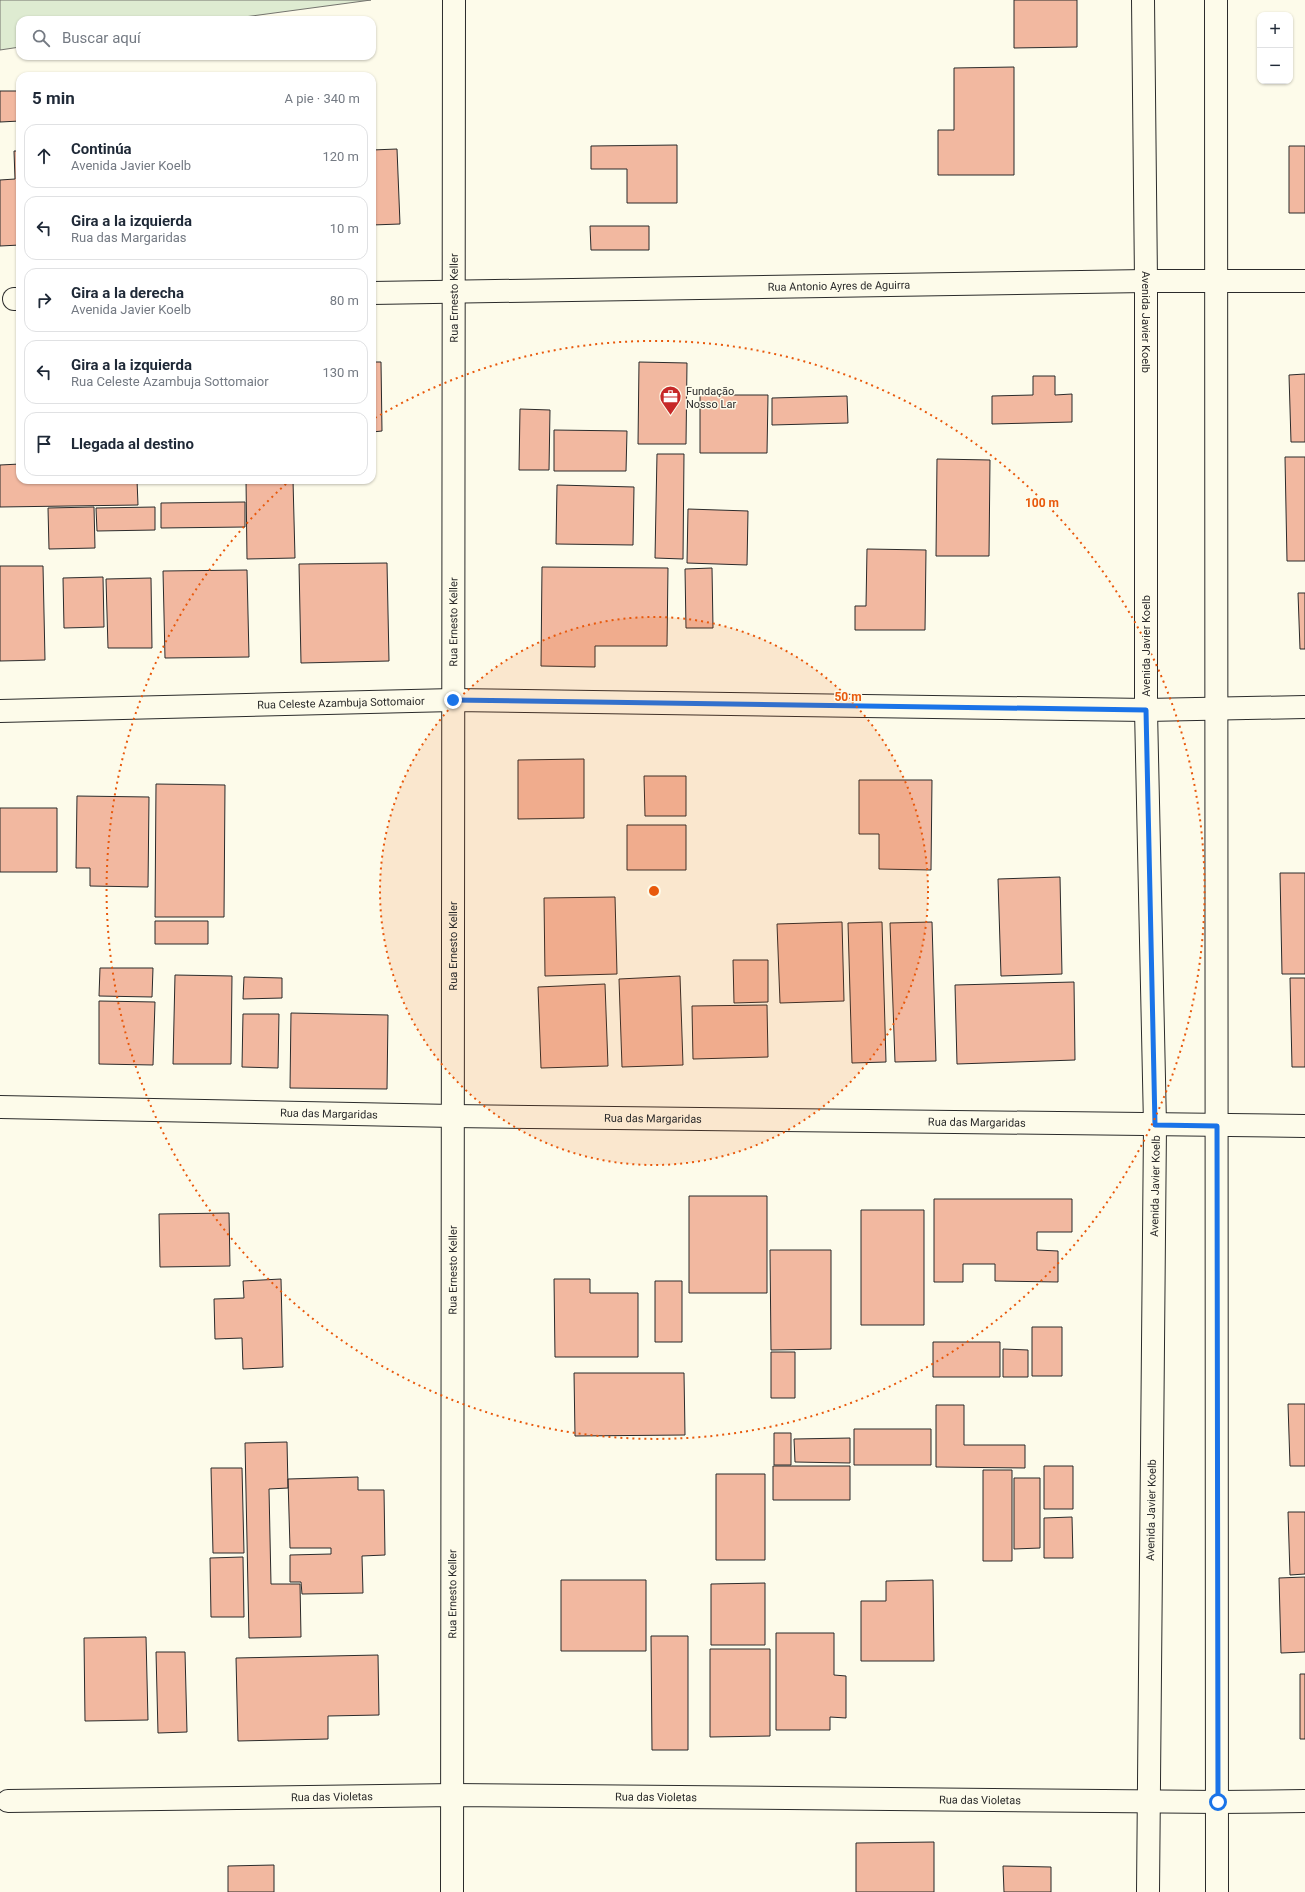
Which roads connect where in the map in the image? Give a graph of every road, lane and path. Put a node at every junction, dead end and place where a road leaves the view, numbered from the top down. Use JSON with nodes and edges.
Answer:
{"nodes":[{"id":1,"x":454,"y":0,"type":"edge"},
{"id":2,"x":1144,"y":0,"type":"edge"},
{"id":3,"x":1216,"y":0,"type":"edge"},
{"id":4,"x":1146,"y":281,"type":"junction"},
{"id":5,"x":1216,"y":281,"type":"junction"},
{"id":6,"x":1305,"y":281,"type":"edge"},
{"id":7,"x":455,"y":291,"type":"junction"},
{"id":8,"x":376,"y":293,"type":"edge"},
{"id":9,"x":453,"y":700,"type":"junction"},
{"id":10,"x":1305,"y":707,"type":"edge"},
{"id":11,"x":1218,"y":709,"type":"junction"},
{"id":12,"x":1146,"y":710,"type":"junction"},
{"id":13,"x":0,"y":711,"type":"edge"},
{"id":14,"x":0,"y":1107,"type":"edge"},
{"id":15,"x":453,"y":1116,"type":"junction"},
{"id":16,"x":1155,"y":1125,"type":"junction"},
{"id":17,"x":1217,"y":1126,"type":"junction"},
{"id":18,"x":1305,"y":1126,"type":"edge"},
{"id":19,"x":454,"y":1795,"type":"junction"},
{"id":20,"x":1148,"y":1800,"type":"junction"},
{"id":21,"x":1305,"y":1801,"type":"edge"},
{"id":22,"x":8,"y":1802,"type":"dead end"},
{"id":23,"x":1218,"y":1802,"type":"junction"},
{"id":24,"x":452,"y":1892,"type":"edge"},
{"id":25,"x":1148,"y":1892,"type":"edge"},
{"id":26,"x":1217,"y":1892,"type":"edge"}],
"edges":[{"from":1,"to":7,"type":"street","name":"Rua Ernesto Keller"},
{"from":2,"to":4,"type":"street","name":"Avenida Javier Koelb"},
{"from":3,"to":5,"type":"street"},
{"from":4,"to":5,"type":"street","name":"Rua Antonio Ayres de Aguirra"},
{"from":4,"to":7,"type":"street","name":"Rua Antonio Ayres de Aguirra"},
{"from":4,"to":12,"type":"street","name":"Avenida Javier Koelb"},
{"from":5,"to":6,"type":"street","name":"Rua Antonio Ayres de Aguirra"},
{"from":5,"to":11,"type":"street"},
{"from":7,"to":8,"type":"street","name":"Rua Antonio Ayres de Aguirra"},
{"from":7,"to":9,"type":"street","name":"Rua Ernesto Keller"},
{"from":9,"to":12,"type":"street","name":"Rua Celeste Azambuja Sottomaior"},
{"from":9,"to":13,"type":"street","name":"Rua Celeste Azambuja Sottomaior"},
{"from":9,"to":15,"type":"street","name":"Rua Ernesto Keller"},
{"from":10,"to":11,"type":"street","name":"Rua Celeste Azambuja Sottomaior"},
{"from":11,"to":12,"type":"street","name":"Rua Celeste Azambuja Sottomaior"},
{"from":11,"to":17,"type":"street"},
{"from":12,"to":16,"type":"street","name":"Avenida Javier Koelb"},
{"from":14,"to":15,"type":"street","name":"Rua das Margaridas"},
{"from":15,"to":16,"type":"street","name":"Rua das Margaridas"},
{"from":15,"to":19,"type":"street","name":"Rua Ernesto Keller"},
{"from":16,"to":17,"type":"street","name":"Rua das Margaridas"},
{"from":16,"to":20,"type":"street","name":"Avenida Javier Koelb"},
{"from":17,"to":18,"type":"street","name":"Rua das Margaridas"},
{"from":17,"to":23,"type":"street"},
{"from":19,"to":20,"type":"street","name":"Rua das Violetas"},
{"from":19,"to":22,"type":"street","name":"Rua das Violetas"},
{"from":19,"to":24,"type":"street","name":"Rua Ernesto Keller"},
{"from":20,"to":23,"type":"street","name":"Rua das Violetas"},
{"from":20,"to":25,"type":"street","name":"Avenida Javier Koelb"},
{"from":21,"to":23,"type":"street","name":"Rua das Violetas"},
{"from":23,"to":26,"type":"street"}]}
